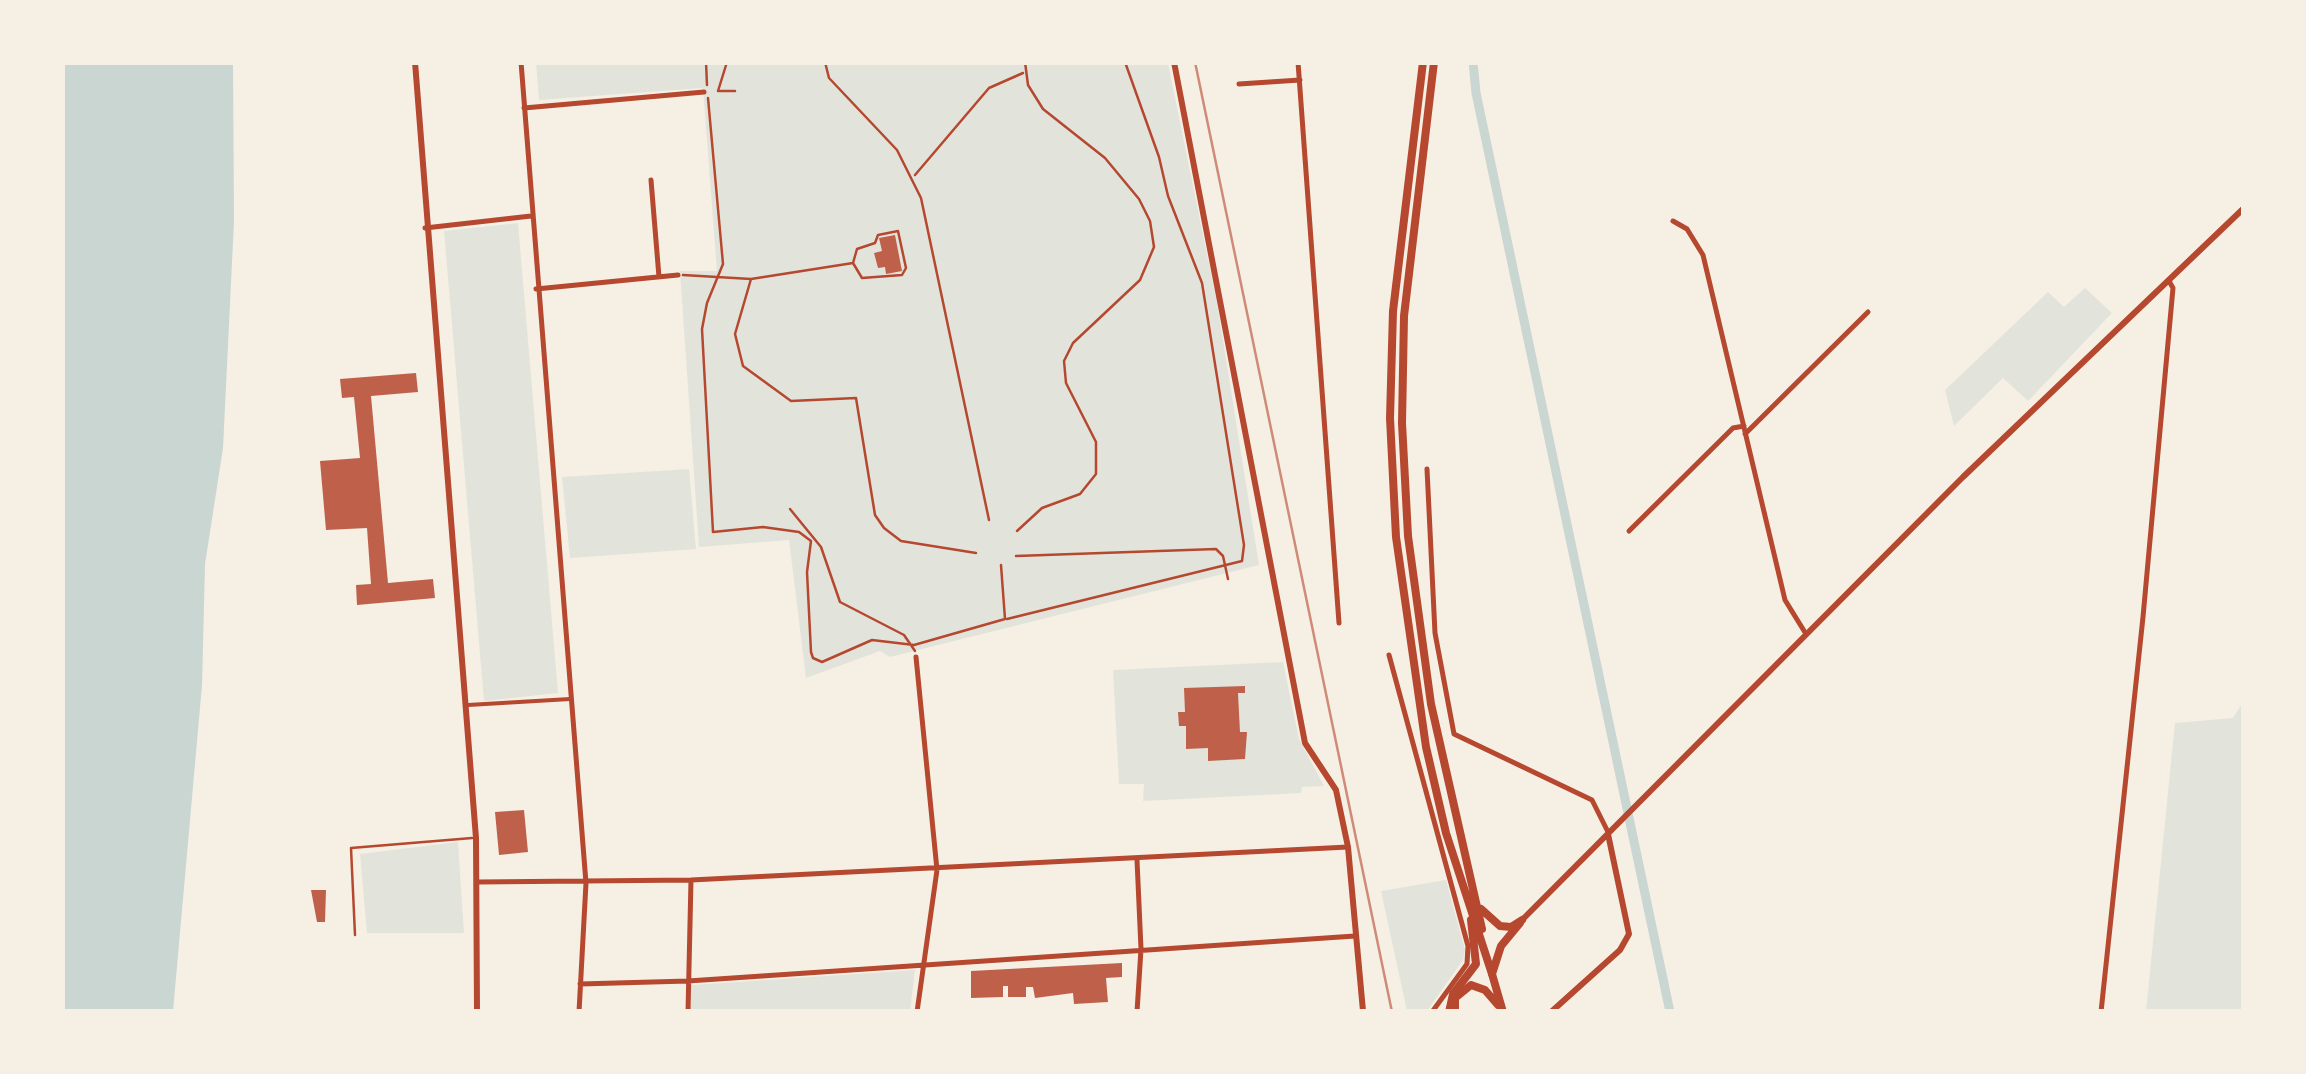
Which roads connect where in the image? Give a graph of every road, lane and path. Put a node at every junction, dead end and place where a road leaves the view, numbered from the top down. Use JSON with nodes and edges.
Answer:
{"nodes":[{"id":1,"x":415,"y":62,"type":"edge"},
{"id":2,"x":520,"y":62,"type":"edge"},
{"id":3,"x":706,"y":62,"type":"edge"},
{"id":4,"x":727,"y":62,"type":"edge"},
{"id":5,"x":826,"y":62,"type":"edge"},
{"id":6,"x":1025,"y":62,"type":"edge"},
{"id":7,"x":1124,"y":62,"type":"edge"},
{"id":8,"x":1174,"y":62,"type":"edge"},
{"id":9,"x":1298,"y":62,"type":"edge"},
{"id":10,"x":1424,"y":62,"type":"edge"},
{"id":11,"x":1434,"y":62,"type":"edge"},
{"id":12,"x":1024,"y":72,"type":"junction"},
{"id":13,"x":1300,"y":80,"type":"junction"},
{"id":14,"x":1239,"y":84,"type":"dead end"},
{"id":15,"x":735,"y":90,"type":"dead end"},
{"id":16,"x":704,"y":92,"type":"dead end"},
{"id":17,"x":524,"y":108,"type":"junction"},
{"id":18,"x":912,"y":177,"type":"junction"},
{"id":19,"x":650,"y":180,"type":"dead end"},
{"id":20,"x":2244,"y":208,"type":"edge"},
{"id":21,"x":531,"y":216,"type":"junction"},
{"id":22,"x":1673,"y":221,"type":"dead end"},
{"id":23,"x":424,"y":228,"type":"junction"},
{"id":24,"x":853,"y":262,"type":"junction"},
{"id":25,"x":678,"y":275,"type":"joint"},
{"id":26,"x":659,"y":277,"type":"junction"},
{"id":27,"x":717,"y":277,"type":"junction"},
{"id":28,"x":751,"y":280,"type":"junction"},
{"id":29,"x":2169,"y":281,"type":"junction"},
{"id":30,"x":536,"y":289,"type":"junction"},
{"id":31,"x":1868,"y":312,"type":"dead end"},
{"id":32,"x":1744,"y":430,"type":"junction"},
{"id":33,"x":1427,"y":470,"type":"dead end"},
{"id":34,"x":790,"y":509,"type":"dead end"},
{"id":35,"x":989,"y":520,"type":"dead end"},
{"id":36,"x":1016,"y":530,"type":"dead end"},
{"id":37,"x":1629,"y":531,"type":"dead end"},
{"id":38,"x":976,"y":554,"type":"dead end"},
{"id":39,"x":1016,"y":556,"type":"dead end"},
{"id":40,"x":1001,"y":565,"type":"dead end"},
{"id":41,"x":1226,"y":566,"type":"junction"},
{"id":42,"x":1228,"y":579,"type":"dead end"},
{"id":43,"x":1005,"y":619,"type":"junction"},
{"id":44,"x":1338,"y":623,"type":"dead end"},
{"id":45,"x":1806,"y":634,"type":"junction"},
{"id":46,"x":914,"y":644,"type":"junction"},
{"id":47,"x":1389,"y":655,"type":"dead end"},
{"id":48,"x":916,"y":657,"type":"joint"},
{"id":49,"x":570,"y":699,"type":"junction"},
{"id":50,"x":464,"y":705,"type":"junction"},
{"id":51,"x":1610,"y":831,"type":"junction"},
{"id":52,"x":476,"y":838,"type":"junction"},
{"id":53,"x":1348,"y":847,"type":"junction"},
{"id":54,"x":1137,"y":858,"type":"junction"},
{"id":55,"x":937,"y":870,"type":"junction"},
{"id":56,"x":690,"y":880,"type":"junction"},
{"id":57,"x":478,"y":882,"type":"junction"},
{"id":58,"x":586,"y":884,"type":"junction"},
{"id":59,"x":1466,"y":891,"type":"junction"},
{"id":60,"x":1476,"y":898,"type":"junction"},
{"id":61,"x":1522,"y":920,"type":"junction"},
{"id":62,"x":355,"y":935,"type":"dead end"},
{"id":63,"x":1355,"y":936,"type":"junction"},
{"id":64,"x":1142,"y":949,"type":"junction"},
{"id":65,"x":923,"y":965,"type":"junction"},
{"id":66,"x":1492,"y":974,"type":"junction"},
{"id":67,"x":688,"y":981,"type":"junction"},
{"id":68,"x":580,"y":984,"type":"junction"},
{"id":69,"x":1362,"y":1011,"type":"edge"},
{"id":70,"x":477,"y":1012,"type":"edge"},
{"id":71,"x":579,"y":1012,"type":"edge"},
{"id":72,"x":688,"y":1012,"type":"edge"},
{"id":73,"x":917,"y":1012,"type":"edge"},
{"id":74,"x":1137,"y":1012,"type":"edge"},
{"id":75,"x":1372,"y":1012,"type":"edge"},
{"id":76,"x":1432,"y":1012,"type":"edge"},
{"id":77,"x":1452,"y":1012,"type":"edge"},
{"id":78,"x":1503,"y":1012,"type":"edge"},
{"id":79,"x":1551,"y":1012,"type":"edge"},
{"id":80,"x":2101,"y":1012,"type":"edge"}],
"edges":[{"from":1,"to":23,"type":"street"},
{"from":2,"to":17,"type":"street"},
{"from":3,"to":27,"type":"path"},
{"from":4,"to":15,"type":"path"},
{"from":5,"to":18,"type":"path"},
{"from":6,"to":12,"type":"path"},
{"from":7,"to":41,"type":"path"},
{"from":8,"to":53,"type":"street"},
{"from":9,"to":13,"type":"street"},
{"from":10,"to":59,"type":"main road"},
{"from":11,"to":60,"type":"main road"},
{"from":12,"to":18,"type":"path"},
{"from":12,"to":36,"type":"path"},
{"from":13,"to":14,"type":"street"},
{"from":13,"to":44,"type":"street"},
{"from":16,"to":17,"type":"street"},
{"from":17,"to":21,"type":"street"},
{"from":18,"to":35,"type":"path"},
{"from":19,"to":26,"type":"street"},
{"from":20,"to":29,"type":"street"},
{"from":21,"to":23,"type":"street"},
{"from":21,"to":30,"type":"street"},
{"from":22,"to":32,"type":"street"},
{"from":23,"to":50,"type":"street"},
{"from":24,"to":24,"type":"path"},
{"from":24,"to":28,"type":"path"},
{"from":25,"to":26,"type":"street"},
{"from":25,"to":27,"type":"path"},
{"from":26,"to":30,"type":"street"},
{"from":27,"to":28,"type":"path"},
{"from":27,"to":46,"type":"path"},
{"from":28,"to":38,"type":"path"},
{"from":29,"to":45,"type":"street"},
{"from":29,"to":80,"type":"street"},
{"from":30,"to":49,"type":"street"},
{"from":31,"to":32,"type":"street"},
{"from":32,"to":37,"type":"street"},
{"from":32,"to":45,"type":"street"},
{"from":33,"to":51,"type":"street"},
{"from":34,"to":46,"type":"path"},
{"from":39,"to":41,"type":"path"},
{"from":40,"to":43,"type":"path"},
{"from":41,"to":42,"type":"path"},
{"from":41,"to":43,"type":"path"},
{"from":43,"to":46,"type":"path"},
{"from":45,"to":51,"type":"street"},
{"from":46,"to":48,"type":"path"},
{"from":47,"to":76,"type":"street"},
{"from":48,"to":55,"type":"street"},
{"from":49,"to":50,"type":"street"},
{"from":49,"to":58,"type":"street"},
{"from":50,"to":52,"type":"street"},
{"from":51,"to":61,"type":"street"},
{"from":51,"to":79,"type":"street"},
{"from":52,"to":57,"type":"street"},
{"from":52,"to":62,"type":"lane"},
{"from":53,"to":54,"type":"street"},
{"from":53,"to":63,"type":"street"},
{"from":54,"to":55,"type":"street"},
{"from":54,"to":64,"type":"street"},
{"from":55,"to":56,"type":"street"},
{"from":55,"to":65,"type":"street"},
{"from":56,"to":58,"type":"street"},
{"from":56,"to":67,"type":"street"},
{"from":57,"to":58,"type":"street"},
{"from":57,"to":70,"type":"street"},
{"from":58,"to":68,"type":"street"},
{"from":59,"to":66,"type":"main road"},
{"from":59,"to":77,"type":"main road"},
{"from":60,"to":61,"type":"main road"},
{"from":60,"to":66,"type":"main road"},
{"from":61,"to":66,"type":"main road"},
{"from":63,"to":64,"type":"street"},
{"from":63,"to":69,"type":"street"},
{"from":64,"to":65,"type":"street"},
{"from":64,"to":74,"type":"street"},
{"from":65,"to":67,"type":"street"},
{"from":65,"to":73,"type":"street"},
{"from":66,"to":78,"type":"main road"},
{"from":67,"to":68,"type":"street"},
{"from":67,"to":72,"type":"street"},
{"from":68,"to":71,"type":"street"},
{"from":69,"to":75,"type":"street"},
{"from":77,"to":78,"type":"main road"}]}
